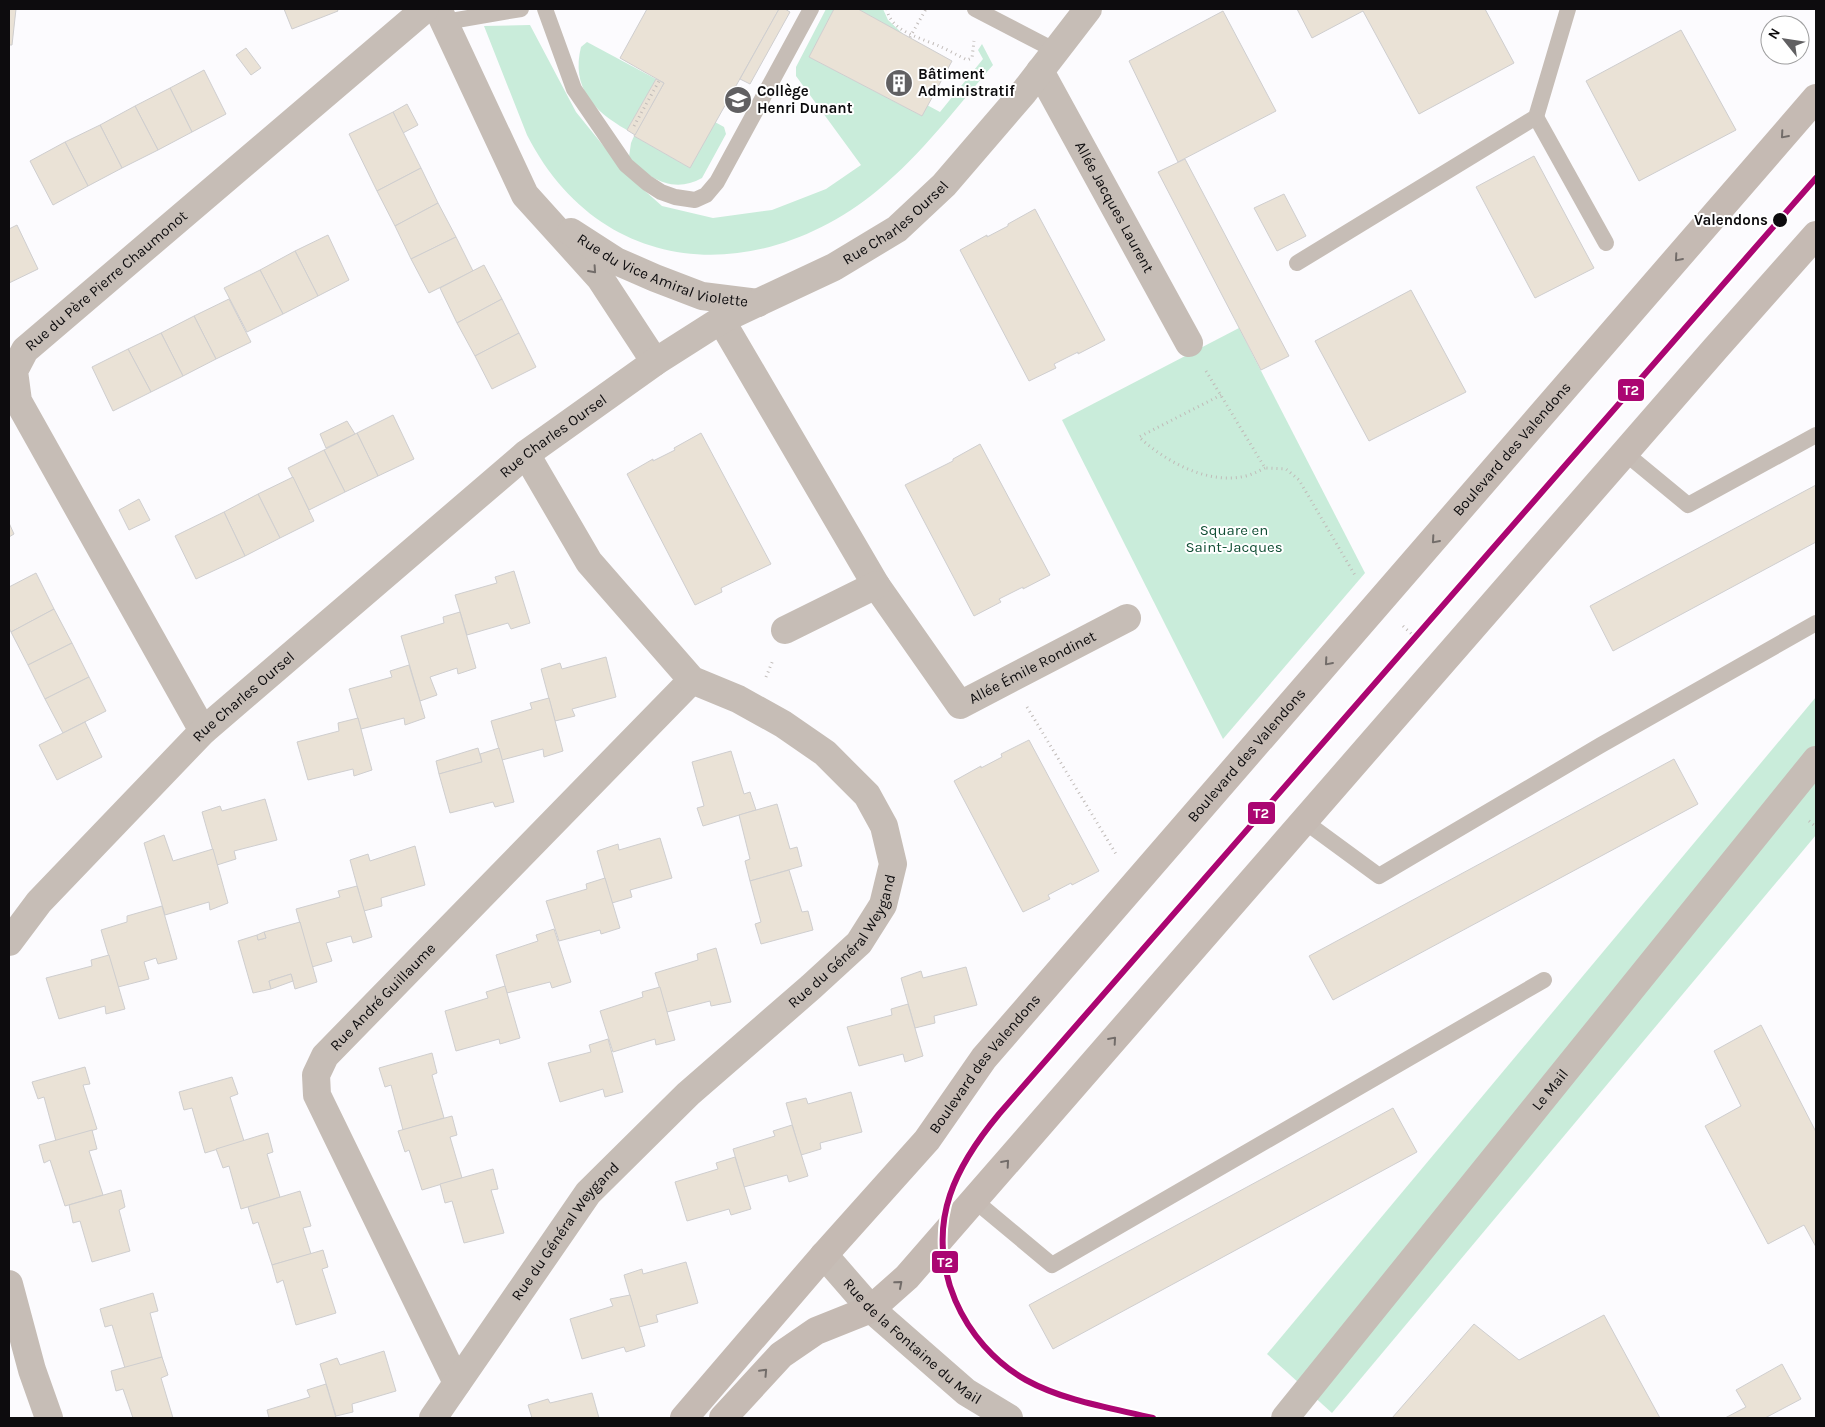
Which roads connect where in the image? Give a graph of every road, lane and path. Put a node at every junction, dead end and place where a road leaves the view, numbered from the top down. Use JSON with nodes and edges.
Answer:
{"nodes":[{"id":1,"x":521,"y":9,"type":"edge"},
{"id":2,"x":545,"y":9,"type":"edge"},
{"id":3,"x":811,"y":9,"type":"edge"},
{"id":4,"x":887,"y":9,"type":"edge"},
{"id":5,"x":926,"y":9,"type":"edge"},
{"id":6,"x":1088,"y":9,"type":"edge"},
{"id":7,"x":1568,"y":9,"type":"edge"},
{"id":8,"x":982,"y":12,"type":"edge"},
{"id":9,"x":436,"y":13,"type":"edge"},
{"id":10,"x":910,"y":36,"type":"junction"},
{"id":11,"x":1048,"y":61,"type":"junction"},
{"id":12,"x":659,"y":81,"type":"dead end"},
{"id":13,"x":1816,"y":98,"type":"edge"},
{"id":14,"x":1536,"y":117,"type":"junction"},
{"id":15,"x":619,"y":155,"type":"junction"},
{"id":16,"x":525,"y":195,"type":"junction"},
{"id":17,"x":1816,"y":235,"type":"edge"},
{"id":18,"x":1606,"y":244,"type":"dead end"},
{"id":19,"x":1297,"y":263,"type":"dead end"},
{"id":20,"x":758,"y":302,"type":"junction"},
{"id":21,"x":721,"y":320,"type":"junction"},
{"id":22,"x":1189,"y":343,"type":"joint"},
{"id":23,"x":655,"y":362,"type":"junction"},
{"id":24,"x":1221,"y":396,"type":"junction"},
{"id":25,"x":1816,"y":435,"type":"edge"},
{"id":26,"x":1625,"y":453,"type":"junction"},
{"id":27,"x":526,"y":454,"type":"junction"},
{"id":28,"x":1265,"y":468,"type":"junction"},
{"id":29,"x":876,"y":585,"type":"junction"},
{"id":30,"x":1378,"y":604,"type":"junction"},
{"id":31,"x":1127,"y":618,"type":"dead end"},
{"id":32,"x":1816,"y":623,"type":"edge"},
{"id":33,"x":785,"y":630,"type":"joint"},
{"id":34,"x":1443,"y":661,"type":"junction"},
{"id":35,"x":1010,"y":679,"type":"junction"},
{"id":36,"x":692,"y":680,"type":"junction"},
{"id":37,"x":754,"y":708,"type":"junction"},
{"id":38,"x":203,"y":731,"type":"junction"},
{"id":39,"x":1816,"y":760,"type":"edge"},
{"id":40,"x":1304,"y":821,"type":"junction"},
{"id":41,"x":1135,"y":886,"type":"junction"},
{"id":42,"x":39,"y":902,"type":"junction"},
{"id":43,"x":9,"y":920,"type":"edge"},
{"id":44,"x":9,"y":942,"type":"edge"},
{"id":45,"x":1544,"y":980,"type":"dead end"},
{"id":46,"x":974,"y":1200,"type":"junction"},
{"id":47,"x":824,"y":1255,"type":"junction"},
{"id":48,"x":9,"y":1284,"type":"edge"},
{"id":49,"x":871,"y":1309,"type":"junction"},
{"id":50,"x":457,"y":1383,"type":"junction"},
{"id":51,"x":49,"y":1418,"type":"edge"},
{"id":52,"x":433,"y":1418,"type":"edge"},
{"id":53,"x":684,"y":1418,"type":"edge"},
{"id":54,"x":723,"y":1418,"type":"edge"},
{"id":55,"x":1009,"y":1418,"type":"edge"},
{"id":56,"x":1285,"y":1418,"type":"edge"}],
"edges":[{"from":1,"to":9,"type":"lane"},
{"from":2,"to":15,"type":"lane"},
{"from":3,"to":15,"type":"lane"},
{"from":4,"to":10,"type":"path"},
{"from":5,"to":10,"type":"path"},
{"from":6,"to":11,"type":"street","name":"Rue Charles Oursel"},
{"from":7,"to":14,"type":"lane"},
{"from":8,"to":10,"type":"path"},
{"from":8,"to":11,"type":"lane"},
{"from":9,"to":16,"type":"street","name":"Rue du Vice Amiral Violette"},
{"from":9,"to":38,"type":"street","name":"Rue du Père Pierre Chaumonot"},
{"from":11,"to":20,"type":"street","name":"Rue Charles Oursel"},
{"from":11,"to":22,"type":"street","name":"Allée Jacques Laurent"},
{"from":12,"to":15,"type":"path"},
{"from":13,"to":30,"type":"street","name":"Boulevard des Valendons","one_way":true},
{"from":14,"to":18,"type":"lane"},
{"from":14,"to":19,"type":"lane"},
{"from":16,"to":20,"type":"street","name":"Rue du Vice Amiral Violette"},
{"from":16,"to":23,"type":"street","name":"Rue du Vice Amiral Violette","one_way":true},
{"from":17,"to":26,"type":"street"},
{"from":20,"to":21,"type":"street","name":"Rue Charles Oursel"},
{"from":21,"to":23,"type":"street","name":"Rue Charles Oursel"},
{"from":21,"to":29,"type":"street","name":"Allée Émile Rondinet"},
{"from":22,"to":24,"type":"path"},
{"from":23,"to":27,"type":"street","name":"Rue Charles Oursel"},
{"from":24,"to":28,"type":"path"},
{"from":24,"to":28,"type":"path"},
{"from":25,"to":26,"type":"lane"},
{"from":26,"to":34,"type":"street"},
{"from":27,"to":36,"type":"street","name":"Rue du Général Weygand"},
{"from":27,"to":38,"type":"street","name":"Rue Charles Oursel"},
{"from":28,"to":30,"type":"path"},
{"from":29,"to":33,"type":"street"},
{"from":29,"to":35,"type":"street","name":"Allée Émile Rondinet"},
{"from":30,"to":34,"type":"path"},
{"from":30,"to":41,"type":"street","name":"Boulevard des Valendons","one_way":true},
{"from":31,"to":35,"type":"street","name":"Allée Émile Rondinet"},
{"from":32,"to":40,"type":"lane"},
{"from":33,"to":37,"type":"path"},
{"from":34,"to":40,"type":"street"},
{"from":35,"to":41,"type":"path"},
{"from":36,"to":37,"type":"street","name":"Rue du Général Weygand"},
{"from":36,"to":50,"type":"street","name":"Rue André Guillaume"},
{"from":37,"to":50,"type":"street","name":"Rue du Général Weygand"},
{"from":38,"to":42,"type":"street","name":"Rue Charles Oursel"},
{"from":39,"to":56,"type":"street","name":"Le Mail"},
{"from":46,"to":40,"type":"street","one_way":true},
{"from":41,"to":47,"type":"street","name":"Boulevard des Valendons"},
{"from":42,"to":43,"type":"street","name":"Rue Charles Oursel"},
{"from":42,"to":44,"type":"street","name":"Rue Charles Oursel"},
{"from":45,"to":46,"type":"lane"},
{"from":49,"to":46,"type":"street","one_way":true},
{"from":47,"to":49,"type":"street","name":"Rue de la Fontaine du Mail"},
{"from":47,"to":53,"type":"street","name":"Boulevard des Valendons"},
{"from":48,"to":51,"type":"street"},
{"from":54,"to":49,"type":"street","one_way":true},
{"from":49,"to":55,"type":"street","name":"Rue de la Fontaine du Mail"},
{"from":50,"to":52,"type":"street","name":"Rue du Général Weygand"}]}
